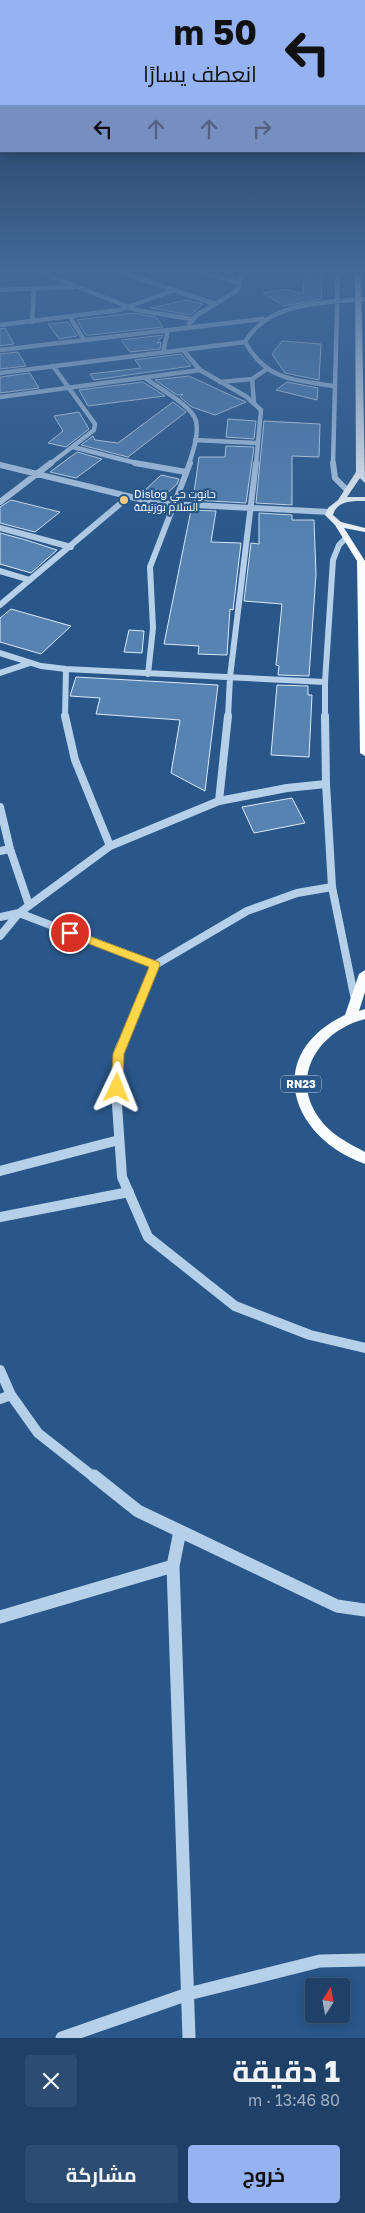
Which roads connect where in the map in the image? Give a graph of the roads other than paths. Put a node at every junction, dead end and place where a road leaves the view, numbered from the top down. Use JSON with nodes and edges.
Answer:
{"nodes":[{"id":1,"x":68,"y":364,"type":"edge"},
{"id":2,"x":195,"y":364,"type":"edge"},
{"id":3,"x":261,"y":364,"type":"edge"},
{"id":4,"x":334,"y":364,"type":"edge"},
{"id":5,"x":362,"y":364,"type":"edge"},
{"id":6,"x":53,"y":366,"type":"junction"},
{"id":7,"x":200,"y":370,"type":"junction"},
{"id":8,"x":267,"y":370,"type":"junction"},
{"id":9,"x":0,"y":373,"type":"edge"},
{"id":10,"x":145,"y":378,"type":"junction"},
{"id":11,"x":252,"y":379,"type":"junction"},
{"id":12,"x":220,"y":382,"type":"junction"},
{"id":13,"x":333,"y":386,"type":"junction"},
{"id":14,"x":67,"y":389,"type":"junction"},
{"id":15,"x":0,"y":397,"type":"edge"},
{"id":16,"x":254,"y":402,"type":"junction"},
{"id":17,"x":195,"y":440,"type":"junction"},
{"id":18,"x":258,"y":443,"type":"junction"},
{"id":19,"x":73,"y":447,"type":"junction"},
{"id":20,"x":362,"y":448,"type":"edge"},
{"id":21,"x":0,"y":465,"type":"edge"},
{"id":22,"x":186,"y":472,"type":"junction"},
{"id":23,"x":360,"y":472,"type":"junction"},
{"id":24,"x":36,"y":474,"type":"junction"},
{"id":25,"x":365,"y":481,"type":"edge"},
{"id":26,"x":347,"y":490,"type":"junction"},
{"id":27,"x":127,"y":498,"type":"junction"},
{"id":28,"x":365,"y":499,"type":"edge"},
{"id":29,"x":341,"y":501,"type":"junction"},
{"id":30,"x":0,"y":502,"type":"edge"},
{"id":31,"x":175,"y":505,"type":"junction"},
{"id":32,"x":249,"y":508,"type":"junction"},
{"id":33,"x":329,"y":512,"type":"junction"},
{"id":34,"x":338,"y":524,"type":"junction"},
{"id":35,"x":0,"y":528,"type":"edge"},
{"id":36,"x":365,"y":530,"type":"edge"},
{"id":37,"x":346,"y":538,"type":"junction"},
{"id":38,"x":71,"y":547,"type":"junction"},
{"id":39,"x":363,"y":558,"type":"edge"},
{"id":40,"x":0,"y":570,"type":"edge"},
{"id":41,"x":30,"y":580,"type":"junction"},
{"id":42,"x":0,"y":605,"type":"edge"},
{"id":43,"x":0,"y":653,"type":"edge"},
{"id":44,"x":30,"y":663,"type":"junction"},
{"id":45,"x":66,"y":669,"type":"junction"},
{"id":46,"x":0,"y":673,"type":"edge"},
{"id":47,"x":148,"y":674,"type":"junction"},
{"id":48,"x":230,"y":678,"type":"junction"},
{"id":49,"x":324,"y":682,"type":"junction"},
{"id":50,"x":365,"y":753,"type":"edge"},
{"id":51,"x":326,"y":784,"type":"junction"},
{"id":52,"x":220,"y":801,"type":"junction"},
{"id":53,"x":0,"y":807,"type":"edge"},
{"id":54,"x":110,"y":846,"type":"junction"},
{"id":55,"x":10,"y":849,"type":"junction"},
{"id":56,"x":0,"y":851,"type":"edge"},
{"id":57,"x":332,"y":887,"type":"junction"},
{"id":58,"x":29,"y":905,"type":"junction"},
{"id":59,"x":19,"y":913,"type":"junction"},
{"id":60,"x":0,"y":917,"type":"edge"},
{"id":61,"x":0,"y":936,"type":"edge"},
{"id":62,"x":155,"y":965,"type":"junction"},
{"id":63,"x":365,"y":974,"type":"edge"},
{"id":64,"x":355,"y":1000,"type":"junction"},
{"id":65,"x":365,"y":1014,"type":"edge"},
{"id":66,"x":350,"y":1018,"type":"junction"},
{"id":67,"x":119,"y":1140,"type":"junction"},
{"id":68,"x":365,"y":1158,"type":"edge"},
{"id":69,"x":0,"y":1171,"type":"edge"},
{"id":70,"x":129,"y":1192,"type":"junction"},
{"id":71,"x":0,"y":1217,"type":"edge"},
{"id":72,"x":365,"y":1348,"type":"edge"},
{"id":73,"x":0,"y":1370,"type":"edge"},
{"id":74,"x":6,"y":1397,"type":"edge"},
{"id":75,"x":180,"y":1531,"type":"junction"},
{"id":76,"x":173,"y":1566,"type":"junction"},
{"id":77,"x":365,"y":1610,"type":"edge"},
{"id":78,"x":0,"y":1617,"type":"edge"},
{"id":79,"x":365,"y":1960,"type":"edge"},
{"id":80,"x":188,"y":1994,"type":"junction"},
{"id":81,"x":62,"y":2038,"type":"edge"},
{"id":82,"x":188,"y":2038,"type":"edge"}],
"edges":[{"from":1,"to":6,"type":"street"},
{"from":2,"to":7,"type":"street"},
{"from":3,"to":8,"type":"street"},
{"from":4,"to":13,"type":"street"},
{"from":5,"to":20,"type":"main road"},
{"from":6,"to":9,"type":"street"},
{"from":6,"to":14,"type":"street"},
{"from":7,"to":10,"type":"street"},
{"from":7,"to":12,"type":"street"},
{"from":8,"to":11,"type":"street"},
{"from":8,"to":13,"type":"street"},
{"from":10,"to":14,"type":"street"},
{"from":10,"to":17,"type":"street"},
{"from":11,"to":12,"type":"street"},
{"from":11,"to":16,"type":"street"},
{"from":12,"to":16,"type":"street"},
{"from":13,"to":26,"type":"street"},
{"from":14,"to":15,"type":"street"},
{"from":14,"to":19,"type":"street"},
{"from":16,"to":18,"type":"street"},
{"from":17,"to":18,"type":"street"},
{"from":17,"to":22,"type":"street"},
{"from":18,"to":32,"type":"street"},
{"from":19,"to":22,"type":"street"},
{"from":19,"to":24,"type":"street"},
{"from":20,"to":23,"type":"main road"},
{"from":21,"to":24,"type":"street"},
{"from":22,"to":31,"type":"street"},
{"from":23,"to":25,"type":"main road"},
{"from":23,"to":26,"type":"main road"},
{"from":24,"to":27,"type":"street"},
{"from":24,"to":30,"type":"street"},
{"from":26,"to":29,"type":"main road"},
{"from":27,"to":31,"type":"street"},
{"from":27,"to":38,"type":"street"},
{"from":28,"to":29,"type":"main road"},
{"from":29,"to":33,"type":"main road"},
{"from":31,"to":32,"type":"street"},
{"from":31,"to":47,"type":"street"},
{"from":32,"to":33,"type":"street"},
{"from":32,"to":48,"type":"street"},
{"from":33,"to":34,"type":"main road"},
{"from":34,"to":36,"type":"main road"},
{"from":34,"to":37,"type":"main road"},
{"from":35,"to":38,"type":"street"},
{"from":37,"to":39,"type":"main road"},
{"from":37,"to":49,"type":"street"},
{"from":38,"to":41,"type":"street"},
{"from":39,"to":50,"type":"main road"},
{"from":40,"to":41,"type":"street"},
{"from":41,"to":42,"type":"street"},
{"from":43,"to":44,"type":"street"},
{"from":44,"to":45,"type":"street"},
{"from":44,"to":46,"type":"street"},
{"from":45,"to":47,"type":"street"},
{"from":45,"to":54,"type":"street"},
{"from":47,"to":48,"type":"street"},
{"from":48,"to":49,"type":"street"},
{"from":48,"to":52,"type":"street"},
{"from":49,"to":51,"type":"street"},
{"from":51,"to":52,"type":"street"},
{"from":51,"to":57,"type":"street"},
{"from":52,"to":54,"type":"street"},
{"from":53,"to":55,"type":"street"},
{"from":54,"to":58,"type":"street"},
{"from":55,"to":56,"type":"street"},
{"from":55,"to":58,"type":"street"},
{"from":57,"to":62,"type":"street"},
{"from":57,"to":64,"type":"street"},
{"from":58,"to":59,"type":"street"},
{"from":59,"to":60,"type":"street"},
{"from":59,"to":61,"type":"street"},
{"from":59,"to":62,"type":"street"},
{"from":62,"to":67,"type":"street"},
{"from":63,"to":64,"type":"main road"},
{"from":64,"to":66,"type":"main road"},
{"from":65,"to":66,"type":"main road","number":"RN23"},
{"from":66,"to":68,"type":"main road","number":"RN23"},
{"from":67,"to":69,"type":"street"},
{"from":67,"to":70,"type":"street"},
{"from":70,"to":71,"type":"street"},
{"from":70,"to":72,"type":"street"},
{"from":73,"to":74,"type":"street"},
{"from":74,"to":75,"type":"street"},
{"from":75,"to":76,"type":"street"},
{"from":75,"to":77,"type":"street"},
{"from":76,"to":78,"type":"street"},
{"from":76,"to":80,"type":"street"},
{"from":79,"to":80,"type":"street"},
{"from":80,"to":81,"type":"street"},
{"from":80,"to":82,"type":"street"}]}
